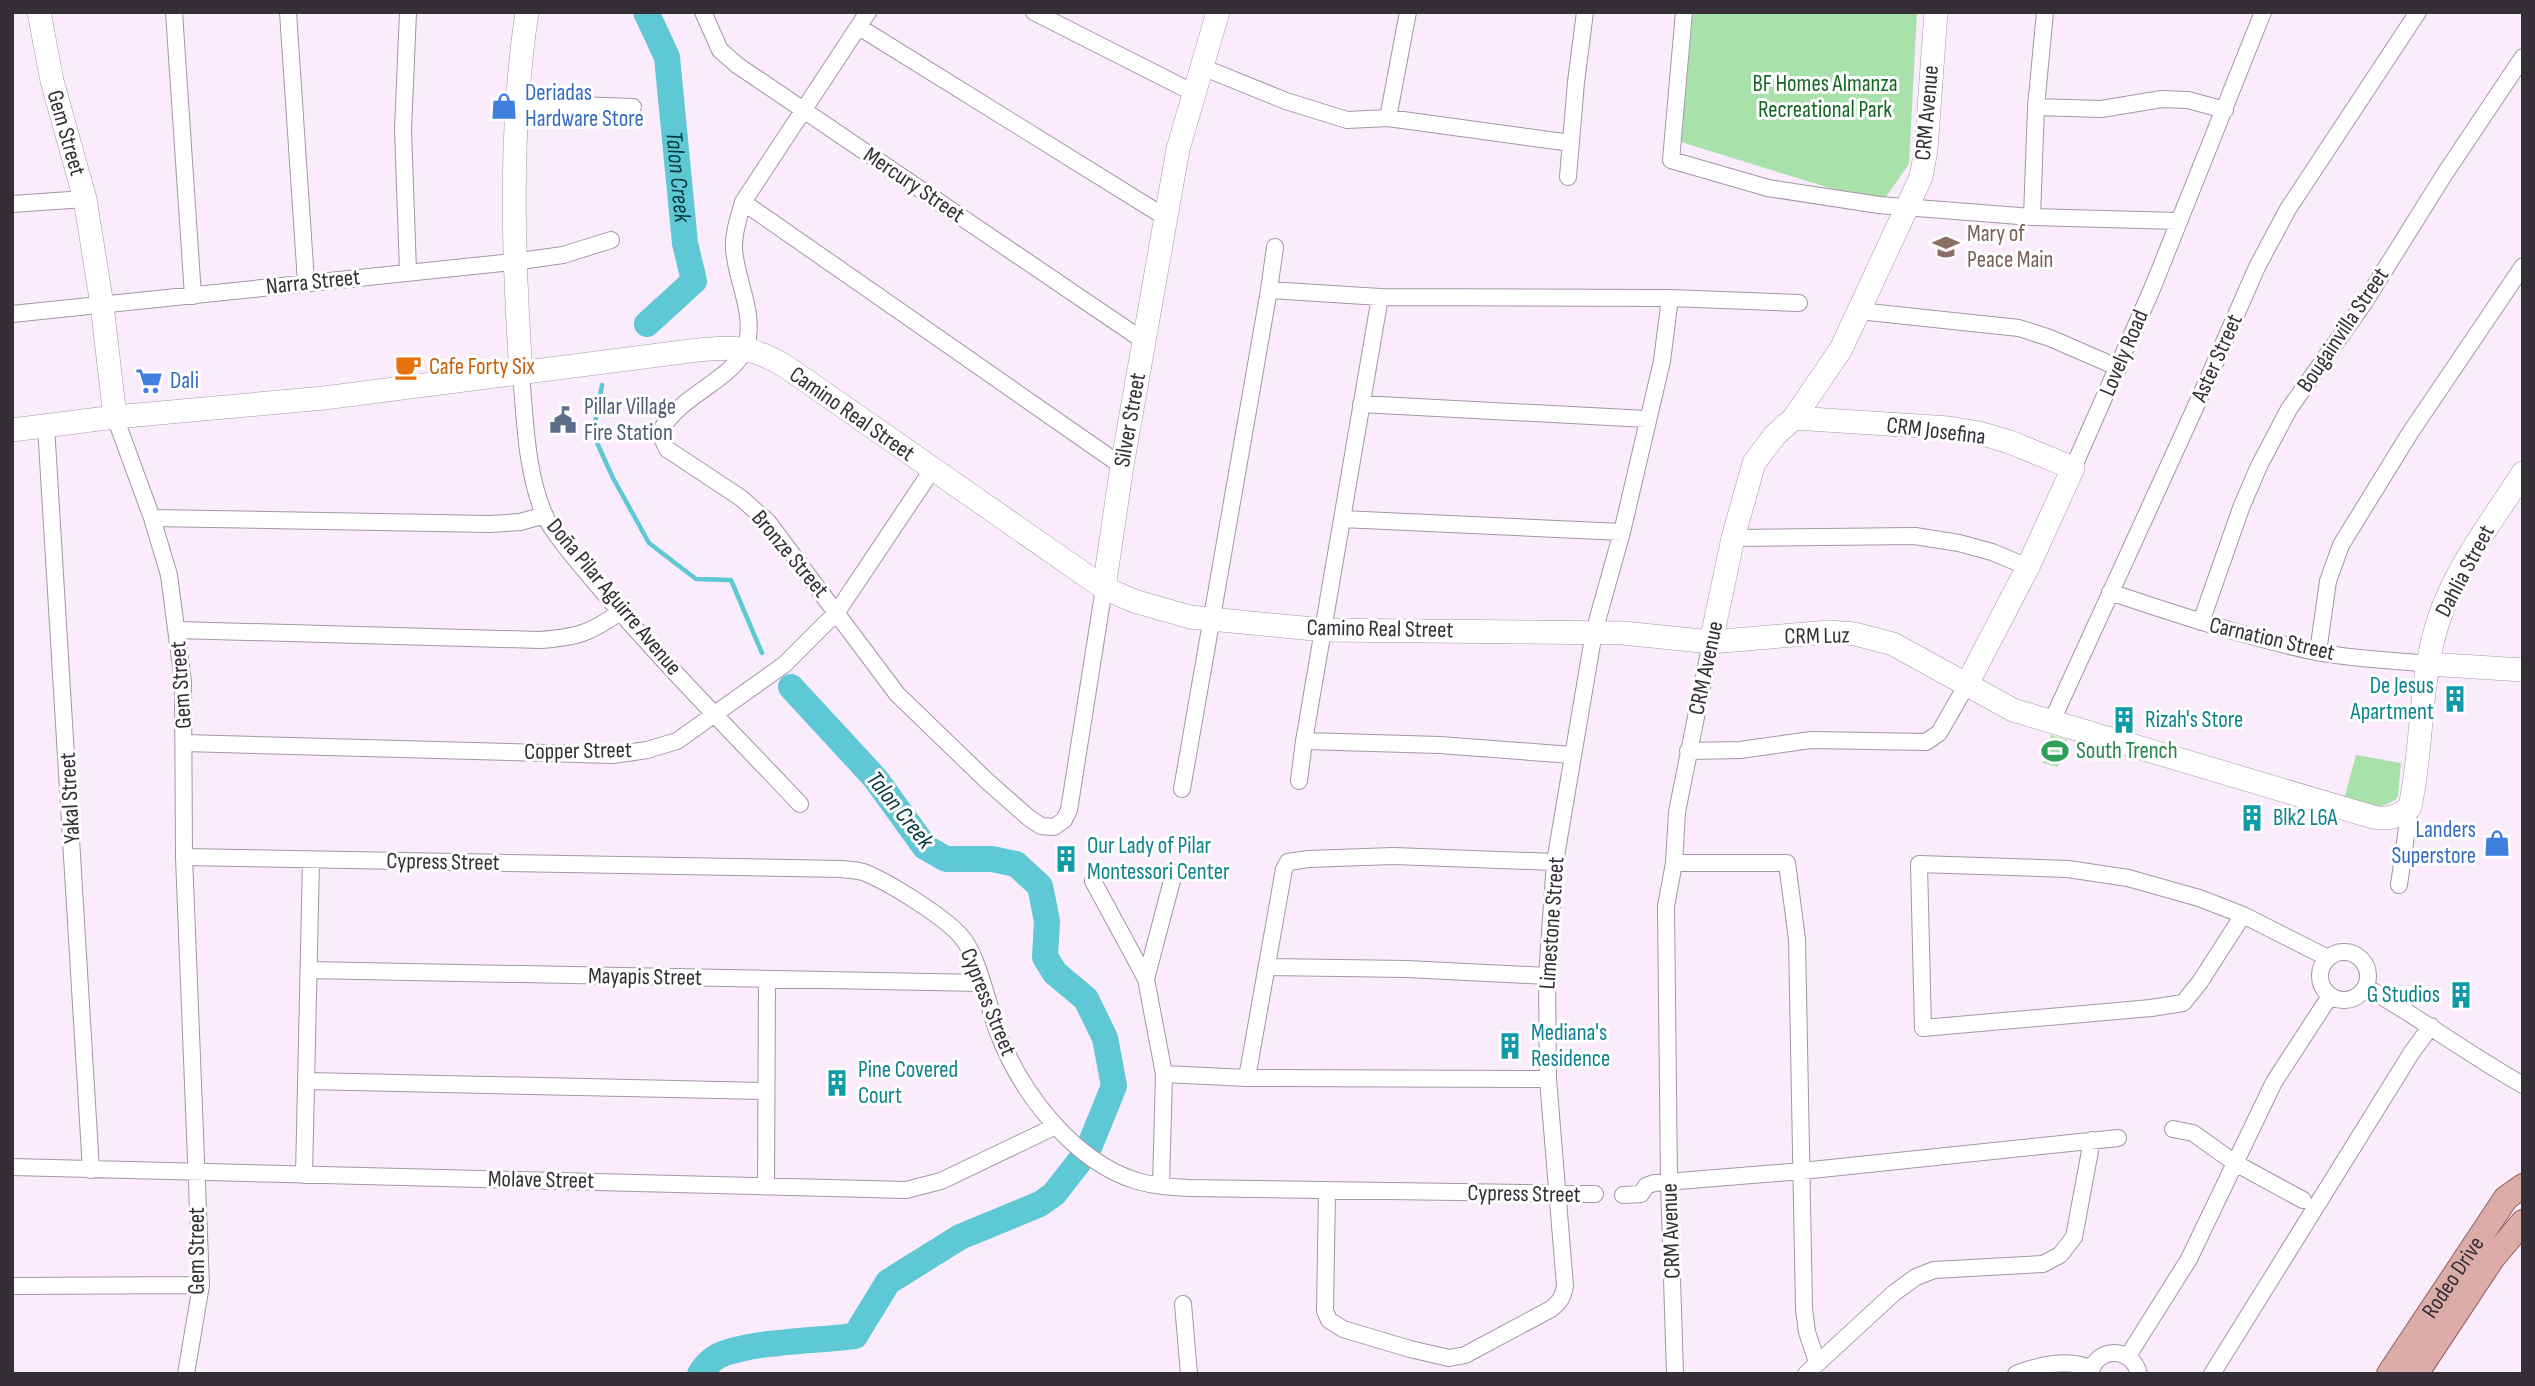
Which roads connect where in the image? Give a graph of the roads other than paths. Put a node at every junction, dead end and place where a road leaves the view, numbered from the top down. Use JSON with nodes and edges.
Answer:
{"nodes":[{"id":1,"x":39,"y":12,"type":"edge"},
{"id":2,"x":174,"y":12,"type":"edge"},
{"id":3,"x":288,"y":12,"type":"edge"},
{"id":4,"x":408,"y":12,"type":"edge"},
{"id":5,"x":527,"y":12,"type":"edge"},
{"id":6,"x":703,"y":12,"type":"edge"},
{"id":7,"x":868,"y":12,"type":"edge"},
{"id":8,"x":1034,"y":12,"type":"edge"},
{"id":9,"x":1219,"y":12,"type":"edge"},
{"id":10,"x":1408,"y":12,"type":"edge"},
{"id":11,"x":1585,"y":12,"type":"edge"},
{"id":12,"x":1684,"y":12,"type":"edge"},
{"id":13,"x":1936,"y":12,"type":"edge"},
{"id":14,"x":2045,"y":12,"type":"edge"},
{"id":15,"x":2263,"y":12,"type":"edge"},
{"id":16,"x":2418,"y":12,"type":"edge"},
{"id":17,"x":859,"y":27,"type":"junction"},
{"id":18,"x":2523,"y":57,"type":"edge"},
{"id":19,"x":1202,"y":67,"type":"junction"},
{"id":20,"x":1194,"y":93,"type":"junction"},
{"id":21,"x":517,"y":103,"type":"junction"},
{"id":22,"x":633,"y":107,"type":"dead end"},
{"id":23,"x":2036,"y":107,"type":"junction"},
{"id":24,"x":803,"y":109,"type":"junction"},
{"id":25,"x":2225,"y":110,"type":"junction"},
{"id":26,"x":1388,"y":118,"type":"junction"},
{"id":27,"x":1571,"y":143,"type":"junction"},
{"id":28,"x":1569,"y":177,"type":"dead end"},
{"id":29,"x":85,"y":199,"type":"junction"},
{"id":30,"x":743,"y":202,"type":"junction"},
{"id":31,"x":12,"y":204,"type":"edge"},
{"id":32,"x":1907,"y":207,"type":"junction"},
{"id":33,"x":1165,"y":217,"type":"junction"},
{"id":34,"x":2032,"y":217,"type":"junction"},
{"id":35,"x":2178,"y":220,"type":"junction"},
{"id":36,"x":611,"y":240,"type":"dead end"},
{"id":37,"x":1275,"y":247,"type":"dead end"},
{"id":38,"x":513,"y":262,"type":"junction"},
{"id":39,"x":2523,"y":266,"type":"edge"},
{"id":40,"x":408,"y":271,"type":"junction"},
{"id":41,"x":306,"y":282,"type":"junction"},
{"id":42,"x":1269,"y":290,"type":"junction"},
{"id":43,"x":192,"y":296,"type":"junction"},
{"id":44,"x":1380,"y":297,"type":"junction"},
{"id":45,"x":1670,"y":298,"type":"junction"},
{"id":46,"x":1799,"y":303,"type":"dead end"},
{"id":47,"x":102,"y":305,"type":"junction"},
{"id":48,"x":1859,"y":311,"type":"junction"},
{"id":49,"x":12,"y":314,"type":"edge"},
{"id":50,"x":1143,"y":341,"type":"junction"},
{"id":51,"x":746,"y":348,"type":"junction"},
{"id":52,"x":2119,"y":368,"type":"junction"},
{"id":53,"x":521,"y":373,"type":"junction"},
{"id":54,"x":1361,"y":404,"type":"junction"},
{"id":55,"x":115,"y":417,"type":"junction"},
{"id":56,"x":1794,"y":418,"type":"junction"},
{"id":57,"x":1647,"y":419,"type":"junction"},
{"id":58,"x":46,"y":426,"type":"junction"},
{"id":59,"x":12,"y":430,"type":"edge"},
{"id":60,"x":1122,"y":466,"type":"junction"},
{"id":61,"x":2073,"y":468,"type":"junction"},
{"id":62,"x":932,"y":470,"type":"junction"},
{"id":63,"x":2523,"y":473,"type":"edge"},
{"id":64,"x":545,"y":515,"type":"junction"},
{"id":65,"x":152,"y":518,"type":"junction"},
{"id":66,"x":1342,"y":519,"type":"junction"},
{"id":67,"x":1622,"y":533,"type":"junction"},
{"id":68,"x":1734,"y":538,"type":"junction"},
{"id":69,"x":2028,"y":567,"type":"junction"},
{"id":70,"x":1104,"y":588,"type":"junction"},
{"id":71,"x":2110,"y":592,"type":"junction"},
{"id":72,"x":620,"y":612,"type":"junction"},
{"id":73,"x":837,"y":612,"type":"junction"},
{"id":74,"x":1210,"y":620,"type":"junction"},
{"id":75,"x":2201,"y":622,"type":"junction"},
{"id":76,"x":177,"y":630,"type":"junction"},
{"id":77,"x":1324,"y":630,"type":"junction"},
{"id":78,"x":1594,"y":632,"type":"junction"},
{"id":79,"x":1656,"y":635,"type":"joint"},
{"id":80,"x":1711,"y":642,"type":"junction"},
{"id":81,"x":2318,"y":652,"type":"junction"},
{"id":82,"x":2428,"y":664,"type":"junction"},
{"id":83,"x":2523,"y":670,"type":"edge"},
{"id":84,"x":1966,"y":686,"type":"junction"},
{"id":85,"x":716,"y":715,"type":"junction"},
{"id":86,"x":2051,"y":723,"type":"junction"},
{"id":87,"x":1304,"y":741,"type":"junction"},
{"id":88,"x":185,"y":743,"type":"junction"},
{"id":89,"x":1688,"y":751,"type":"junction"},
{"id":90,"x":1572,"y":755,"type":"junction"},
{"id":91,"x":1299,"y":781,"type":"dead end"},
{"id":92,"x":1182,"y":789,"type":"dead end"},
{"id":93,"x":800,"y":804,"type":"dead end"},
{"id":94,"x":2410,"y":807,"type":"junction"},
{"id":95,"x":1054,"y":827,"type":"joint"},
{"id":96,"x":184,"y":857,"type":"junction"},
{"id":97,"x":311,"y":860,"type":"junction"},
{"id":98,"x":1555,"y":862,"type":"junction"},
{"id":99,"x":1674,"y":863,"type":"junction"},
{"id":100,"x":1174,"y":873,"type":"dead end"},
{"id":101,"x":1093,"y":881,"type":"dead end"},
{"id":102,"x":2399,"y":885,"type":"dead end"},
{"id":103,"x":2243,"y":915,"type":"junction"},
{"id":104,"x":2329,"y":958,"type":"junction"},
{"id":105,"x":1268,"y":967,"type":"junction"},
{"id":106,"x":309,"y":970,"type":"junction"},
{"id":107,"x":1547,"y":976,"type":"junction"},
{"id":108,"x":768,"y":979,"type":"junction"},
{"id":109,"x":1146,"y":979,"type":"junction"},
{"id":110,"x":981,"y":983,"type":"junction"},
{"id":111,"x":2366,"y":988,"type":"junction"},
{"id":112,"x":2330,"y":996,"type":"junction"},
{"id":113,"x":2431,"y":1026,"type":"junction"},
{"id":114,"x":1164,"y":1074,"type":"junction"},
{"id":115,"x":1247,"y":1078,"type":"junction"},
{"id":116,"x":1548,"y":1079,"type":"junction"},
{"id":117,"x":308,"y":1081,"type":"junction"},
{"id":118,"x":2523,"y":1086,"type":"edge"},
{"id":119,"x":765,"y":1091,"type":"junction"},
{"id":120,"x":1056,"y":1126,"type":"junction"},
{"id":121,"x":2173,"y":1129,"type":"dead end"},
{"id":122,"x":2118,"y":1138,"type":"dead end"},
{"id":123,"x":2092,"y":1140,"type":"junction"},
{"id":124,"x":2235,"y":1163,"type":"junction"},
{"id":125,"x":12,"y":1167,"type":"edge"},
{"id":126,"x":91,"y":1170,"type":"junction"},
{"id":127,"x":1802,"y":1171,"type":"junction"},
{"id":128,"x":195,"y":1173,"type":"junction"},
{"id":129,"x":304,"y":1175,"type":"junction"},
{"id":130,"x":1669,"y":1182,"type":"junction"},
{"id":131,"x":766,"y":1186,"type":"junction"},
{"id":132,"x":1161,"y":1186,"type":"junction"},
{"id":133,"x":2523,"y":1186,"type":"edge"},
{"id":134,"x":1327,"y":1191,"type":"junction"},
{"id":135,"x":1557,"y":1194,"type":"junction"},
{"id":136,"x":1595,"y":1194,"type":"dead end"},
{"id":137,"x":1623,"y":1195,"type":"dead end"},
{"id":138,"x":2303,"y":1200,"type":"dead end"},
{"id":139,"x":2523,"y":1222,"type":"edge"},
{"id":140,"x":201,"y":1285,"type":"junction"},
{"id":141,"x":12,"y":1286,"type":"edge"},
{"id":142,"x":1183,"y":1304,"type":"dead end"},
{"id":143,"x":2129,"y":1356,"type":"junction"},
{"id":144,"x":1812,"y":1368,"type":"edge"},
{"id":145,"x":2091,"y":1371,"type":"edge"},
{"id":146,"x":186,"y":1374,"type":"edge"},
{"id":147,"x":1189,"y":1374,"type":"edge"},
{"id":148,"x":1675,"y":1374,"type":"edge"},
{"id":149,"x":2016,"y":1374,"type":"edge"},
{"id":150,"x":2139,"y":1374,"type":"edge"},
{"id":151,"x":2212,"y":1374,"type":"edge"},
{"id":152,"x":2389,"y":1374,"type":"edge"},
{"id":153,"x":2416,"y":1374,"type":"edge"}],
"edges":[{"from":1,"to":29,"type":"street","name":"Gem Street"},
{"from":2,"to":43,"type":"street"},
{"from":3,"to":41,"type":"street"},
{"from":4,"to":40,"type":"street"},
{"from":5,"to":21,"type":"street","name":"Doña Pilar Aguirre Avenue"},
{"from":6,"to":24,"type":"street","name":"Mercury Street"},
{"from":7,"to":17,"type":"street"},
{"from":8,"to":20,"type":"street"},
{"from":9,"to":19,"type":"street","name":"Silver Street"},
{"from":10,"to":26,"type":"street"},
{"from":11,"to":27,"type":"street"},
{"from":12,"to":32,"type":"street"},
{"from":13,"to":32,"type":"street","name":"CRM Avenue"},
{"from":14,"to":23,"type":"street"},
{"from":15,"to":25,"type":"street","name":"Lovely Road"},
{"from":16,"to":71,"type":"street","name":"Aster Street"},
{"from":17,"to":24,"type":"street"},
{"from":17,"to":33,"type":"street"},
{"from":18,"to":75,"type":"street","name":"Bougainvilla Street"},
{"from":19,"to":20,"type":"street","name":"Silver Street"},
{"from":19,"to":26,"type":"street"},
{"from":20,"to":33,"type":"street","name":"Silver Street"},
{"from":21,"to":22,"type":"street"},
{"from":21,"to":38,"type":"street","name":"Doña Pilar Aguirre Avenue"},
{"from":23,"to":25,"type":"street"},
{"from":23,"to":34,"type":"street"},
{"from":24,"to":30,"type":"street"},
{"from":24,"to":50,"type":"street","name":"Mercury Street"},
{"from":25,"to":35,"type":"street","name":"Lovely Road"},
{"from":26,"to":27,"type":"street"},
{"from":27,"to":28,"type":"street"},
{"from":29,"to":31,"type":"street"},
{"from":29,"to":47,"type":"street","name":"Gem Street"},
{"from":30,"to":51,"type":"street"},
{"from":30,"to":60,"type":"street"},
{"from":32,"to":34,"type":"street"},
{"from":32,"to":48,"type":"street","name":"CRM Avenue"},
{"from":33,"to":50,"type":"street","name":"Silver Street"},
{"from":34,"to":35,"type":"street"},
{"from":35,"to":52,"type":"street","name":"Lovely Road"},
{"from":36,"to":38,"type":"street","name":"Narra Street"},
{"from":37,"to":42,"type":"street"},
{"from":38,"to":40,"type":"street","name":"Narra Street"},
{"from":38,"to":53,"type":"street","name":"Doña Pilar Aguirre Avenue"},
{"from":39,"to":81,"type":"street"},
{"from":40,"to":41,"type":"street","name":"Narra Street"},
{"from":41,"to":43,"type":"street","name":"Narra Street"},
{"from":42,"to":44,"type":"street"},
{"from":42,"to":74,"type":"street"},
{"from":43,"to":47,"type":"street","name":"Narra Street"},
{"from":44,"to":45,"type":"street"},
{"from":44,"to":54,"type":"street"},
{"from":45,"to":46,"type":"street"},
{"from":45,"to":57,"type":"street","name":"Limestone Street"},
{"from":47,"to":49,"type":"street","name":"Narra Street"},
{"from":47,"to":55,"type":"street","name":"Gem Street"},
{"from":48,"to":52,"type":"street"},
{"from":48,"to":56,"type":"street","name":"CRM Avenue"},
{"from":50,"to":60,"type":"street","name":"Silver Street"},
{"from":51,"to":53,"type":"street","name":"Camino Real Street"},
{"from":51,"to":62,"type":"street","name":"Camino Real Street"},
{"from":51,"to":73,"type":"street","name":"Bronze Street"},
{"from":52,"to":61,"type":"street","name":"Lovely Road"},
{"from":53,"to":55,"type":"street","name":"Camino Real Street"},
{"from":53,"to":64,"type":"street","name":"Doña Pilar Aguirre Avenue"},
{"from":54,"to":57,"type":"street"},
{"from":54,"to":66,"type":"street"},
{"from":55,"to":58,"type":"street","name":"Camino Real Street"},
{"from":55,"to":65,"type":"street","name":"Gem Street"},
{"from":56,"to":61,"type":"street","name":"CRM Josefina"},
{"from":56,"to":68,"type":"street","name":"CRM Avenue"},
{"from":57,"to":67,"type":"street","name":"Limestone Street"},
{"from":58,"to":59,"type":"street","name":"Camino Real Street"},
{"from":58,"to":126,"type":"street","name":"Yakal Street"},
{"from":60,"to":70,"type":"street","name":"Silver Street"},
{"from":61,"to":69,"type":"street","name":"Lovely Road"},
{"from":62,"to":70,"type":"street","name":"Camino Real Street"},
{"from":62,"to":73,"type":"street","name":"Copper Street"},
{"from":63,"to":82,"type":"street","name":"Dahlia Street"},
{"from":64,"to":65,"type":"street"},
{"from":64,"to":72,"type":"street","name":"Doña Pilar Aguirre Avenue"},
{"from":65,"to":76,"type":"street","name":"Gem Street"},
{"from":66,"to":67,"type":"street"},
{"from":66,"to":77,"type":"street"},
{"from":67,"to":78,"type":"street","name":"Limestone Street"},
{"from":68,"to":69,"type":"street"},
{"from":68,"to":80,"type":"street","name":"CRM Avenue"},
{"from":69,"to":84,"type":"street","name":"Lovely Road"},
{"from":70,"to":74,"type":"street","name":"Camino Real Street"},
{"from":70,"to":95,"type":"street","name":"Silver Street"},
{"from":71,"to":75,"type":"street","name":"Carnation Street"},
{"from":71,"to":86,"type":"street","name":"Aster Street"},
{"from":72,"to":76,"type":"street"},
{"from":72,"to":85,"type":"street","name":"Doña Pilar Aguirre Avenue"},
{"from":73,"to":85,"type":"street","name":"Copper Street"},
{"from":73,"to":95,"type":"street","name":"Bronze Street"},
{"from":74,"to":77,"type":"street","name":"Camino Real Street"},
{"from":74,"to":92,"type":"street"},
{"from":75,"to":81,"type":"street","name":"Carnation Street"},
{"from":76,"to":88,"type":"street","name":"Gem Street"},
{"from":77,"to":78,"type":"street","name":"Camino Real Street"},
{"from":77,"to":87,"type":"street"},
{"from":78,"to":79,"type":"street","name":"Camino Real Street"},
{"from":78,"to":90,"type":"street","name":"Limestone Street"},
{"from":79,"to":80,"type":"street","name":"CRM Luz"},
{"from":80,"to":84,"type":"street","name":"CRM Luz"},
{"from":80,"to":89,"type":"street","name":"CRM Avenue"},
{"from":81,"to":82,"type":"street","name":"Carnation Street"},
{"from":82,"to":83,"type":"street","name":"Carnation Street"},
{"from":82,"to":94,"type":"street","name":"Dahlia Street"},
{"from":84,"to":86,"type":"street","name":"CRM Luz"},
{"from":84,"to":89,"type":"street"},
{"from":85,"to":88,"type":"street","name":"Copper Street"},
{"from":85,"to":93,"type":"street","name":"Doña Pilar Aguirre Avenue"},
{"from":86,"to":94,"type":"street","name":"CRM Luz"},
{"from":87,"to":90,"type":"street"},
{"from":87,"to":91,"type":"street"},
{"from":88,"to":96,"type":"street","name":"Gem Street"},
{"from":89,"to":99,"type":"street","name":"CRM Avenue"},
{"from":90,"to":98,"type":"street","name":"Limestone Street"},
{"from":94,"to":102,"type":"street","name":"Dahlia Street"},
{"from":96,"to":97,"type":"street","name":"Cypress Street"},
{"from":96,"to":128,"type":"street","name":"Gem Street"},
{"from":97,"to":106,"type":"street"},
{"from":97,"to":110,"type":"street","name":"Cypress Street"},
{"from":98,"to":105,"type":"street"},
{"from":98,"to":107,"type":"street","name":"Limestone Street"},
{"from":99,"to":127,"type":"street"},
{"from":99,"to":130,"type":"street","name":"CRM Avenue"},
{"from":100,"to":109,"type":"street"},
{"from":101,"to":109,"type":"street"},
{"from":103,"to":103,"type":"street"},
{"from":103,"to":104,"type":"street"},
{"from":104,"to":111,"type":"street"},
{"from":104,"to":112,"type":"street"},
{"from":105,"to":107,"type":"street"},
{"from":105,"to":115,"type":"street"},
{"from":106,"to":108,"type":"street","name":"Mayapis Street"},
{"from":106,"to":117,"type":"street"},
{"from":107,"to":116,"type":"street","name":"Limestone Street"},
{"from":108,"to":110,"type":"street","name":"Mayapis Street"},
{"from":108,"to":119,"type":"street"},
{"from":109,"to":114,"type":"street"},
{"from":110,"to":120,"type":"street","name":"Cypress Street"},
{"from":111,"to":112,"type":"street"},
{"from":111,"to":113,"type":"street"},
{"from":112,"to":124,"type":"street"},
{"from":113,"to":118,"type":"street"},
{"from":113,"to":151,"type":"street"},
{"from":114,"to":115,"type":"street"},
{"from":114,"to":132,"type":"street"},
{"from":115,"to":116,"type":"street"},
{"from":116,"to":135,"type":"street","name":"Limestone Street"},
{"from":117,"to":119,"type":"street"},
{"from":117,"to":129,"type":"street"},
{"from":119,"to":131,"type":"street"},
{"from":120,"to":131,"type":"street","name":"Molave Street"},
{"from":120,"to":132,"type":"street","name":"Cypress Street"},
{"from":121,"to":124,"type":"street"},
{"from":122,"to":123,"type":"street"},
{"from":123,"to":127,"type":"street"},
{"from":123,"to":144,"type":"street"},
{"from":124,"to":138,"type":"street"},
{"from":124,"to":143,"type":"street"},
{"from":125,"to":126,"type":"street","name":"Molave Street"},
{"from":126,"to":128,"type":"street","name":"Molave Street"},
{"from":127,"to":130,"type":"street"},
{"from":127,"to":144,"type":"street"},
{"from":128,"to":129,"type":"street","name":"Molave Street"},
{"from":128,"to":140,"type":"street","name":"Gem Street"},
{"from":129,"to":131,"type":"street","name":"Molave Street"},
{"from":130,"to":137,"type":"street"},
{"from":130,"to":148,"type":"street","name":"CRM Avenue"},
{"from":132,"to":134,"type":"street","name":"Cypress Street"},
{"from":133,"to":152,"type":"main road","name":"Rodeo Drive"},
{"from":134,"to":135,"type":"street","name":"Cypress Street"},
{"from":134,"to":135,"type":"street","name":"Limestone Street"},
{"from":135,"to":136,"type":"street","name":"Cypress Street"},
{"from":139,"to":153,"type":"main road","name":"Rodeo Drive"},
{"from":140,"to":141,"type":"street"},
{"from":140,"to":146,"type":"street","name":"Gem Street"},
{"from":142,"to":147,"type":"street"},
{"from":143,"to":145,"type":"street"},
{"from":143,"to":150,"type":"street"},
{"from":145,"to":149,"type":"street"}]}
